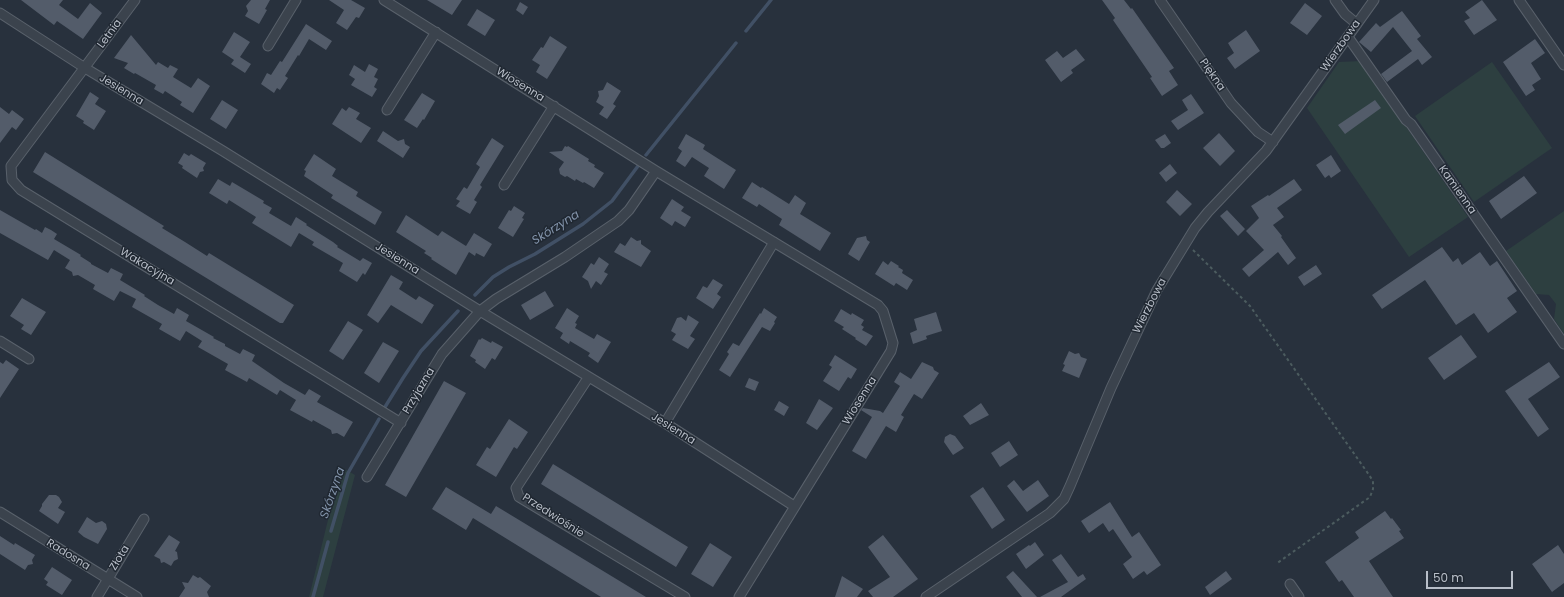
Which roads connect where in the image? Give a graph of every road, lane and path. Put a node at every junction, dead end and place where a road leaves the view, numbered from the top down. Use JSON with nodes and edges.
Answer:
{"nodes":[{"id":1,"x":135,"y":0,"type":"edge"},
{"id":2,"x":296,"y":0,"type":"edge"},
{"id":3,"x":384,"y":0,"type":"edge"},
{"id":4,"x":1160,"y":0,"type":"edge"},
{"id":5,"x":1335,"y":0,"type":"edge"},
{"id":6,"x":1374,"y":0,"type":"edge"},
{"id":7,"x":1519,"y":0,"type":"edge"},
{"id":8,"x":0,"y":13,"type":"edge"},
{"id":9,"x":1357,"y":24,"type":"junction"},
{"id":10,"x":436,"y":32,"type":"junction"},
{"id":11,"x":1348,"y":37,"type":"junction"},
{"id":12,"x":268,"y":46,"type":"dead end"},
{"id":13,"x":1564,"y":65,"type":"edge"},
{"id":14,"x":85,"y":68,"type":"junction"},
{"id":15,"x":554,"y":106,"type":"junction"},
{"id":16,"x":387,"y":110,"type":"dead end"},
{"id":17,"x":1273,"y":142,"type":"junction"},
{"id":18,"x":656,"y":170,"type":"junction"},
{"id":19,"x":504,"y":185,"type":"dead end"},
{"id":20,"x":774,"y":242,"type":"junction"},
{"id":21,"x":1192,"y":249,"type":"dead end"},
{"id":22,"x":480,"y":311,"type":"junction"},
{"id":23,"x":0,"y":341,"type":"edge"},
{"id":24,"x":1564,"y":344,"type":"edge"},
{"id":25,"x":29,"y":359,"type":"dead end"},
{"id":26,"x":588,"y":378,"type":"junction"},
{"id":27,"x":400,"y":423,"type":"junction"},
{"id":28,"x":665,"y":423,"type":"junction"},
{"id":29,"x":367,"y":477,"type":"dead end"},
{"id":30,"x":794,"y":506,"type":"junction"},
{"id":31,"x":0,"y":512,"type":"edge"},
{"id":32,"x":144,"y":519,"type":"dead end"},
{"id":33,"x":1276,"y":564,"type":"dead end"},
{"id":34,"x":108,"y":579,"type":"junction"},
{"id":35,"x":1290,"y":584,"type":"dead end"},
{"id":36,"x":96,"y":597,"type":"edge"},
{"id":37,"x":137,"y":597,"type":"edge"},
{"id":38,"x":685,"y":597,"type":"edge"},
{"id":39,"x":739,"y":597,"type":"edge"},
{"id":40,"x":926,"y":597,"type":"edge"},
{"id":41,"x":1299,"y":597,"type":"edge"}],
"edges":[{"from":1,"to":14,"type":"street","name":"Letnia"},
{"from":2,"to":12,"type":"street"},
{"from":3,"to":10,"type":"street","name":"Wiosenna"},
{"from":4,"to":17,"type":"street","name":"Piękna"},
{"from":5,"to":9,"type":"street"},
{"from":6,"to":9,"type":"street","name":"Wierzbowa"},
{"from":7,"to":13,"type":"street"},
{"from":8,"to":14,"type":"street","name":"Jesienna"},
{"from":9,"to":11,"type":"street","name":"Wierzbowa"},
{"from":10,"to":15,"type":"street","name":"Wiosenna"},
{"from":10,"to":16,"type":"street"},
{"from":11,"to":17,"type":"street","name":"Wierzbowa"},
{"from":11,"to":24,"type":"street","name":"Kamienna"},
{"from":14,"to":22,"type":"street","name":"Jesienna"},
{"from":14,"to":27,"type":"street","name":"Wakacyjna"},
{"from":15,"to":18,"type":"street","name":"Wiosenna"},
{"from":15,"to":19,"type":"street"},
{"from":17,"to":40,"type":"street","name":"Wierzbowa"},
{"from":18,"to":20,"type":"street","name":"Wiosenna"},
{"from":18,"to":22,"type":"street"},
{"from":20,"to":28,"type":"street"},
{"from":20,"to":30,"type":"street","name":"Wiosenna"},
{"from":21,"to":33,"type":"path"},
{"from":22,"to":26,"type":"street","name":"Jesienna"},
{"from":22,"to":27,"type":"street","name":"Przyjazna"},
{"from":23,"to":25,"type":"street"},
{"from":26,"to":28,"type":"street","name":"Jesienna"},
{"from":26,"to":38,"type":"street","name":"Przedwiośnie"},
{"from":27,"to":29,"type":"street","name":"Przyjazna"},
{"from":28,"to":30,"type":"street","name":"Jesienna"},
{"from":30,"to":39,"type":"street","name":"Wiosenna"},
{"from":31,"to":34,"type":"street","name":"Radosna"},
{"from":32,"to":34,"type":"street","name":"Złota"},
{"from":34,"to":36,"type":"street","name":"Złota"},
{"from":34,"to":37,"type":"street","name":"Radosna"},
{"from":35,"to":41,"type":"street"}]}
